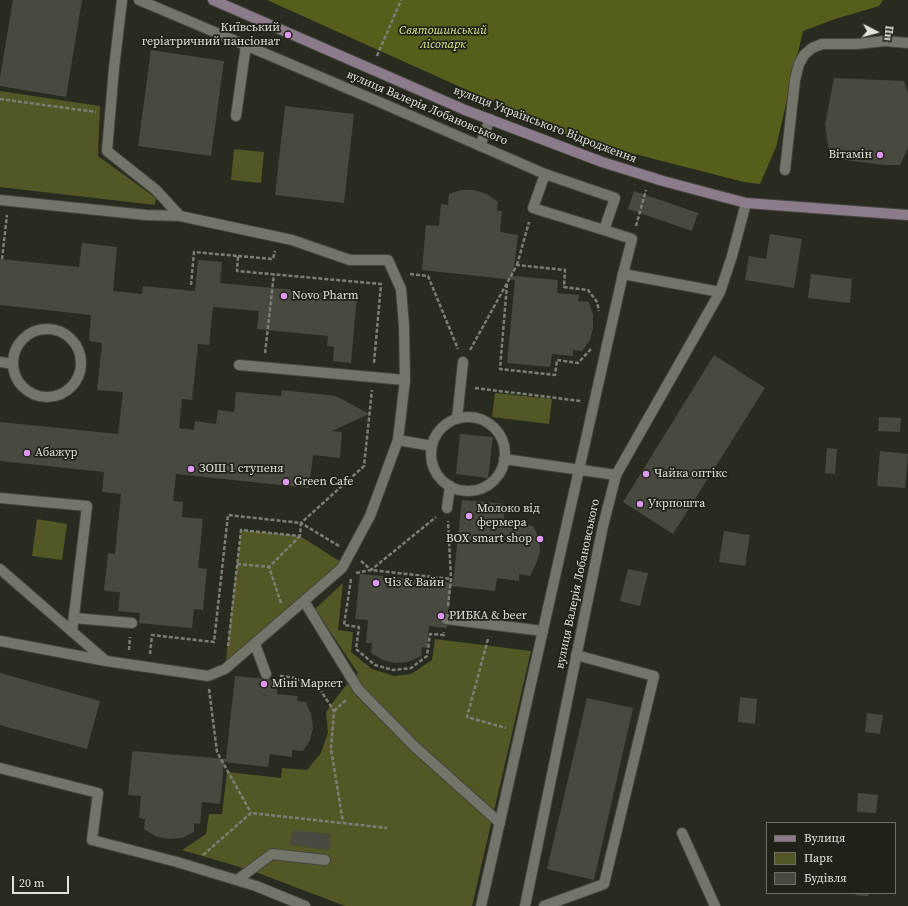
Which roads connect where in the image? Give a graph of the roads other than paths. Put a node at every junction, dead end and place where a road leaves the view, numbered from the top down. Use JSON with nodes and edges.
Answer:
{"nodes":[{"id":1,"x":122,"y":0,"type":"edge"},
{"id":2,"x":139,"y":0,"type":"edge"},
{"id":3,"x":213,"y":0,"type":"edge"},
{"id":4,"x":908,"y":42,"type":"edge"},
{"id":5,"x":246,"y":45,"type":"junction"},
{"id":6,"x":236,"y":116,"type":"dead end"},
{"id":7,"x":490,"y":119,"type":"junction"},
{"id":8,"x":480,"y":146,"type":"junction"},
{"id":9,"x":785,"y":170,"type":"dead end"},
{"id":10,"x":545,"y":174,"type":"junction"},
{"id":11,"x":4,"y":200,"type":"edge"},
{"id":12,"x":746,"y":203,"type":"junction"},
{"id":13,"x":180,"y":216,"type":"junction"},
{"id":14,"x":908,"y":216,"type":"edge"},
{"id":15,"x":604,"y":230,"type":"junction"},
{"id":16,"x":623,"y":274,"type":"junction"},
{"id":17,"x":720,"y":292,"type":"junction"},
{"id":18,"x":0,"y":362,"type":"edge"},
{"id":19,"x":463,"y":362,"type":"road end"},
{"id":20,"x":13,"y":364,"type":"junction"},
{"id":21,"x":239,"y":365,"type":"dead end"},
{"id":22,"x":405,"y":380,"type":"junction"},
{"id":23,"x":457,"y":419,"type":"junction"},
{"id":24,"x":398,"y":440,"type":"junction"},
{"id":25,"x":432,"y":446,"type":"junction"},
{"id":26,"x":504,"y":460,"type":"junction"},
{"id":27,"x":580,"y":470,"type":"junction"},
{"id":28,"x":616,"y":475,"type":"junction"},
{"id":29,"x":450,"y":486,"type":"junction"},
{"id":30,"x":0,"y":498,"type":"edge"},
{"id":31,"x":447,"y":508,"type":"road end"},
{"id":32,"x":0,"y":569,"type":"edge"},
{"id":33,"x":304,"y":601,"type":"junction"},
{"id":34,"x":74,"y":618,"type":"junction"},
{"id":35,"x":446,"y":619,"type":"road end"},
{"id":36,"x":132,"y":624,"type":"road end"},
{"id":37,"x":543,"y":631,"type":"junction"},
{"id":38,"x":72,"y":632,"type":"junction"},
{"id":39,"x":0,"y":641,"type":"edge"},
{"id":40,"x":255,"y":644,"type":"junction"},
{"id":41,"x":576,"y":655,"type":"junction"},
{"id":42,"x":106,"y":661,"type":"junction"},
{"id":43,"x":266,"y":674,"type":"road end"},
{"id":44,"x":0,"y":768,"type":"edge"},
{"id":45,"x":500,"y":822,"type":"junction"},
{"id":46,"x":682,"y":833,"type":"dead end"},
{"id":47,"x":325,"y":860,"type":"dead end"},
{"id":48,"x":237,"y":880,"type":"junction"},
{"id":49,"x":305,"y":906,"type":"edge"},
{"id":50,"x":481,"y":906,"type":"edge"},
{"id":51,"x":525,"y":906,"type":"edge"},
{"id":52,"x":544,"y":906,"type":"edge"},
{"id":53,"x":715,"y":906,"type":"edge"}],
"edges":[{"from":1,"to":13,"type":"street"},
{"from":2,"to":5,"type":"street","name":"вулиця Валерія Лобановського"},
{"from":3,"to":7,"type":"street","name":"вулиця Українського Відродження"},
{"from":4,"to":9,"type":"street"},
{"from":5,"to":6,"type":"street"},
{"from":5,"to":8,"type":"street","name":"вулиця Валерія Лобановського"},
{"from":7,"to":8,"type":"street"},
{"from":7,"to":12,"type":"street","name":"вулиця Українського Відродження"},
{"from":8,"to":10,"type":"street","name":"вулиця Валерія Лобановського"},
{"from":10,"to":15,"type":"street","name":"вулиця Валерія Лобановського"},
{"from":10,"to":15,"type":"street"},
{"from":11,"to":13,"type":"street"},
{"from":12,"to":14,"type":"street","name":"вулиця Українського Відродження"},
{"from":12,"to":17,"type":"street","name":"вулиця Валерія Лобановського"},
{"from":13,"to":22,"type":"street"},
{"from":15,"to":16,"type":"street","name":"вулиця Валерія Лобановського"},
{"from":16,"to":17,"type":"street"},
{"from":16,"to":27,"type":"street","name":"вулиця Валерія Лобановського"},
{"from":17,"to":28,"type":"street","name":"вулиця Валерія Лобановського"},
{"from":18,"to":20,"type":"street"},
{"from":19,"to":23,"type":"street"},
{"from":20,"to":20,"type":"street"},
{"from":21,"to":22,"type":"street"},
{"from":22,"to":24,"type":"street"},
{"from":23,"to":25,"type":"street"},
{"from":23,"to":26,"type":"street"},
{"from":24,"to":25,"type":"street"},
{"from":24,"to":33,"type":"street"},
{"from":25,"to":29,"type":"street"},
{"from":26,"to":27,"type":"street"},
{"from":26,"to":29,"type":"street"},
{"from":27,"to":28,"type":"street"},
{"from":27,"to":37,"type":"street","name":"вулиця Валерія Лобановського"},
{"from":28,"to":41,"type":"street","name":"вулиця Валерія Лобановського"},
{"from":29,"to":31,"type":"street"},
{"from":30,"to":34,"type":"street"},
{"from":32,"to":38,"type":"street"},
{"from":33,"to":40,"type":"street"},
{"from":33,"to":45,"type":"street"},
{"from":34,"to":36,"type":"street"},
{"from":34,"to":38,"type":"street"},
{"from":35,"to":37,"type":"street"},
{"from":37,"to":45,"type":"street","name":"вулиця Валерія Лобановського"},
{"from":38,"to":42,"type":"street"},
{"from":39,"to":42,"type":"street"},
{"from":40,"to":42,"type":"street"},
{"from":40,"to":43,"type":"street"},
{"from":41,"to":51,"type":"street","name":"вулиця Валерія Лобановського"},
{"from":41,"to":52,"type":"street"},
{"from":44,"to":48,"type":"street"},
{"from":45,"to":50,"type":"street","name":"вулиця Валерія Лобановського"},
{"from":46,"to":53,"type":"street"},
{"from":47,"to":48,"type":"street"},
{"from":48,"to":49,"type":"street"}]}
